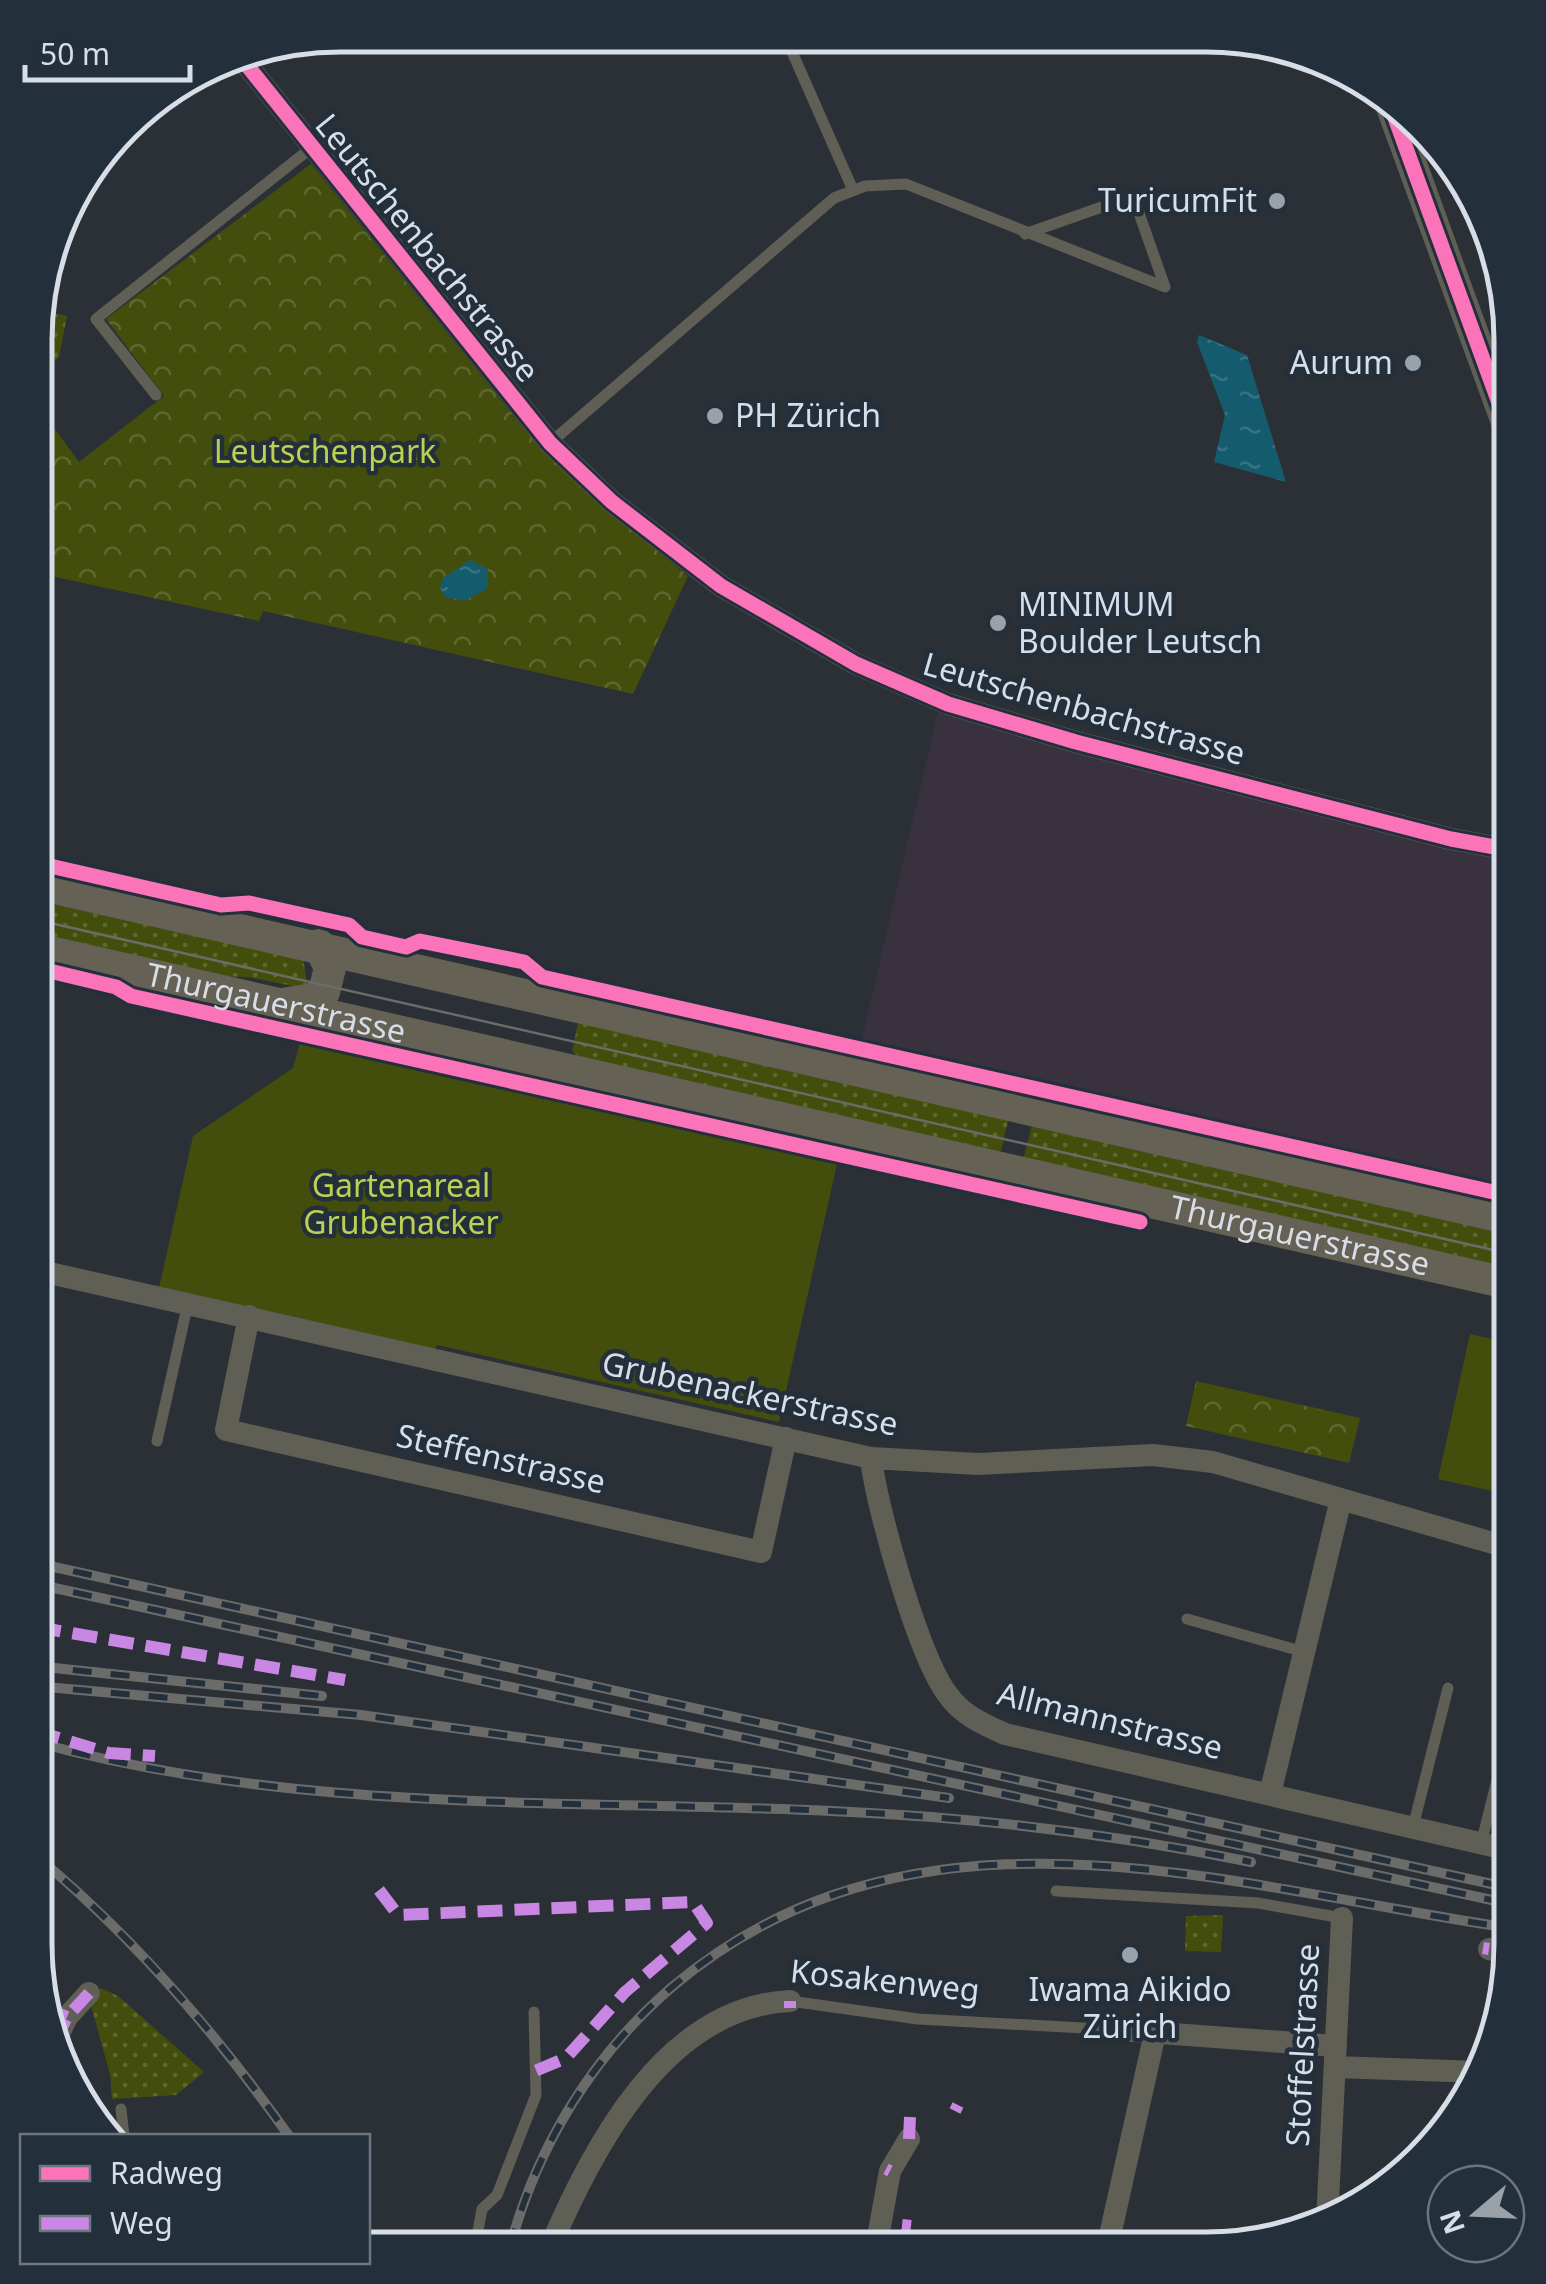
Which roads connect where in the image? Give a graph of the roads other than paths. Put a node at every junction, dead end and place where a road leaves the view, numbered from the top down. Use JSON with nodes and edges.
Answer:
{"nodes":[{"id":1,"x":790,"y":52,"type":"edge"},
{"id":2,"x":249,"y":68,"type":"edge"},
{"id":3,"x":1399,"y":128,"type":"edge"},
{"id":4,"x":312,"y":148,"type":"junction"},
{"id":5,"x":853,"y":190,"type":"junction"},
{"id":6,"x":1025,"y":234,"type":"junction"},
{"id":7,"x":1494,"y":389,"type":"edge"},
{"id":8,"x":156,"y":396,"type":"dead end"},
{"id":9,"x":550,"y":443,"type":"junction"},
{"id":10,"x":1494,"y":847,"type":"edge"},
{"id":11,"x":52,"y":887,"type":"edge"},
{"id":12,"x":319,"y":945,"type":"junction"},
{"id":13,"x":52,"y":952,"type":"edge"},
{"id":14,"x":277,"y":1004,"type":"junction"},
{"id":15,"x":1493,"y":1214,"type":"edge"},
{"id":16,"x":52,"y":1273,"type":"edge"},
{"id":17,"x":1493,"y":1280,"type":"edge"},
{"id":18,"x":188,"y":1302,"type":"junction"},
{"id":19,"x":249,"y":1316,"type":"junction"},
{"id":20,"x":786,"y":1438,"type":"junction"},
{"id":21,"x":156,"y":1441,"type":"dead end"},
{"id":22,"x":871,"y":1458,"type":"junction"},
{"id":23,"x":1341,"y":1498,"type":"junction"},
{"id":24,"x":1493,"y":1543,"type":"edge"},
{"id":25,"x":1187,"y":1619,"type":"dead end"},
{"id":26,"x":1304,"y":1652,"type":"junction"},
{"id":27,"x":1448,"y":1688,"type":"dead end"},
{"id":28,"x":1270,"y":1794,"type":"junction"},
{"id":29,"x":1493,"y":1796,"type":"edge"},
{"id":30,"x":1412,"y":1827,"type":"junction"},
{"id":31,"x":1481,"y":1844,"type":"junction"},
{"id":32,"x":1493,"y":1846,"type":"edge"},
{"id":33,"x":1056,"y":1890,"type":"dead end"},
{"id":34,"x":1342,"y":1918,"type":"joint"},
{"id":35,"x":90,"y":1994,"type":"dead end"},
{"id":36,"x":790,"y":2001,"type":"joint"},
{"id":37,"x":61,"y":2011,"type":"edge"},
{"id":38,"x":534,"y":2012,"type":"dead end"},
{"id":39,"x":1119,"y":2030,"type":"joint"},
{"id":40,"x":1155,"y":2033,"type":"junction"},
{"id":41,"x":1335,"y":2057,"type":"junction"},
{"id":42,"x":1464,"y":2071,"type":"edge"},
{"id":43,"x":121,"y":2110,"type":"dead end"},
{"id":44,"x":124,"y":2132,"type":"edge"},
{"id":45,"x":909,"y":2139,"type":"dead end"},
{"id":46,"x":1328,"y":2204,"type":"edge"},
{"id":47,"x":478,"y":2232,"type":"edge"},
{"id":48,"x":557,"y":2232,"type":"edge"},
{"id":49,"x":879,"y":2232,"type":"edge"},
{"id":50,"x":1111,"y":2232,"type":"edge"}],
"edges":[{"from":1,"to":5,"type":"lane"},
{"from":2,"to":4,"type":"street","name":"Leutschenbachstrasse"},
{"from":3,"to":7,"type":"street"},
{"from":4,"to":8,"type":"lane"},
{"from":4,"to":9,"type":"street","name":"Leutschenbachstrasse"},
{"from":5,"to":6,"type":"lane"},
{"from":5,"to":9,"type":"lane"},
{"from":6,"to":6,"type":"lane"},
{"from":9,"to":10,"type":"street","name":"Leutschenbachstrasse"},
{"from":11,"to":12,"type":"main road","name":"Thurgauerstrasse"},
{"from":12,"to":14,"type":"main road"},
{"from":12,"to":15,"type":"main road","name":"Thurgauerstrasse"},
{"from":13,"to":14,"type":"main road","name":"Thurgauerstrasse"},
{"from":14,"to":17,"type":"main road","name":"Thurgauerstrasse"},
{"from":16,"to":18,"type":"street","name":"Grubenackerstrasse"},
{"from":18,"to":19,"type":"street","name":"Grubenackerstrasse"},
{"from":18,"to":21,"type":"lane"},
{"from":19,"to":20,"type":"street","name":"Grubenackerstrasse"},
{"from":19,"to":20,"type":"street","name":"Steffenstrasse"},
{"from":20,"to":22,"type":"street","name":"Grubenackerstrasse"},
{"from":22,"to":23,"type":"street","name":"Grubenackerstrasse"},
{"from":22,"to":28,"type":"street","name":"Allmannstrasse"},
{"from":23,"to":24,"type":"street","name":"Grubenackerstrasse"},
{"from":23,"to":26,"type":"street"},
{"from":25,"to":26,"type":"lane"},
{"from":26,"to":28,"type":"street"},
{"from":27,"to":30,"type":"lane"},
{"from":28,"to":30,"type":"street","name":"Allmannstrasse"},
{"from":29,"to":31,"type":"lane"},
{"from":30,"to":31,"type":"street","name":"Allmannstrasse"},
{"from":31,"to":32,"type":"street","name":"Allmannstrasse"},
{"from":33,"to":34,"type":"lane","name":"Stoffelstrasse"},
{"from":34,"to":41,"type":"street","name":"Stoffelstrasse"},
{"from":35,"to":37,"type":"street"},
{"from":36,"to":39,"type":"lane","name":"Kosakenweg"},
{"from":36,"to":48,"type":"street","name":"Kosakenweg"},
{"from":38,"to":47,"type":"lane"},
{"from":39,"to":40,"type":"street","name":"Kosakenweg"},
{"from":40,"to":41,"type":"street","name":"Kosakenweg"},
{"from":40,"to":50,"type":"street"},
{"from":41,"to":42,"type":"street","name":"Kosakenweg"},
{"from":41,"to":46,"type":"street","name":"Stoffelstrasse"},
{"from":43,"to":44,"type":"lane"},
{"from":45,"to":49,"type":"street"}]}
